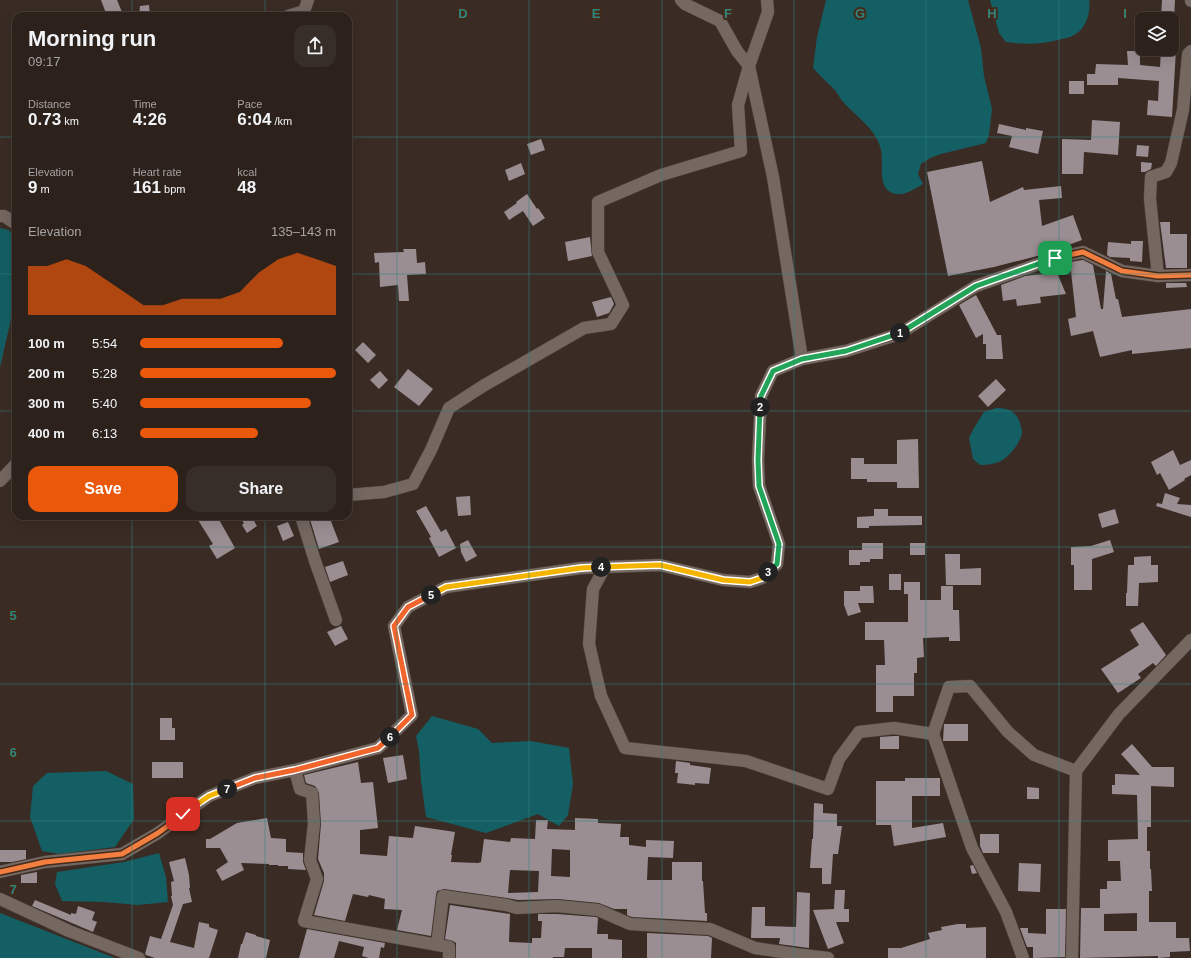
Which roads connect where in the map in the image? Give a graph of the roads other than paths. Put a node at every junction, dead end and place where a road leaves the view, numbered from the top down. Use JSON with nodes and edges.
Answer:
{"nodes":[{"id":1,"x":308,"y":0,"type":"edge"},
{"id":2,"x":681,"y":0,"type":"edge"},
{"id":3,"x":767,"y":0,"type":"edge"},
{"id":4,"x":301,"y":12,"type":"edge"},
{"id":5,"x":1191,"y":51,"type":"edge"},
{"id":6,"x":749,"y":66,"type":"junction"},
{"id":7,"x":0,"y":216,"type":"edge"},
{"id":8,"x":12,"y":221,"type":"edge"},
{"id":9,"x":1191,"y":275,"type":"edge"},
{"id":10,"x":1158,"y":276,"type":"junction"},
{"id":11,"x":802,"y":359,"type":"junction"},
{"id":12,"x":12,"y":468,"type":"edge"},
{"id":13,"x":0,"y":481,"type":"edge"},
{"id":14,"x":352,"y":495,"type":"edge"},
{"id":15,"x":302,"y":520,"type":"edge"},
{"id":16,"x":606,"y":567,"type":"junction"},
{"id":17,"x":336,"y":620,"type":"dead end"},
{"id":18,"x":1191,"y":640,"type":"edge"},
{"id":19,"x":933,"y":734,"type":"junction"},
{"id":20,"x":295,"y":770,"type":"junction"},
{"id":21,"x":1076,"y":771,"type":"junction"},
{"id":22,"x":0,"y":872,"type":"edge"},
{"id":23,"x":0,"y":899,"type":"edge"},
{"id":24,"x":437,"y":945,"type":"junction"},
{"id":25,"x":139,"y":958,"type":"edge"},
{"id":26,"x":449,"y":958,"type":"edge"},
{"id":27,"x":828,"y":958,"type":"edge"},
{"id":28,"x":1022,"y":958,"type":"edge"},
{"id":29,"x":1072,"y":958,"type":"edge"}],
"edges":[{"from":1,"to":4,"type":"street"},
{"from":2,"to":6,"type":"street"},
{"from":3,"to":6,"type":"street"},
{"from":5,"to":10,"type":"street"},
{"from":6,"to":11,"type":"street"},
{"from":6,"to":14,"type":"street"},
{"from":7,"to":8,"type":"street"},
{"from":9,"to":10,"type":"street"},
{"from":10,"to":11,"type":"street"},
{"from":11,"to":16,"type":"street"},
{"from":12,"to":13,"type":"street"},
{"from":15,"to":17,"type":"street"},
{"from":16,"to":19,"type":"street"},
{"from":16,"to":20,"type":"street"},
{"from":18,"to":21,"type":"street"},
{"from":19,"to":21,"type":"street"},
{"from":19,"to":28,"type":"street"},
{"from":20,"to":22,"type":"street"},
{"from":20,"to":24,"type":"street"},
{"from":21,"to":29,"type":"street"},
{"from":23,"to":25,"type":"street"},
{"from":24,"to":26,"type":"street"},
{"from":24,"to":27,"type":"street"}]}
